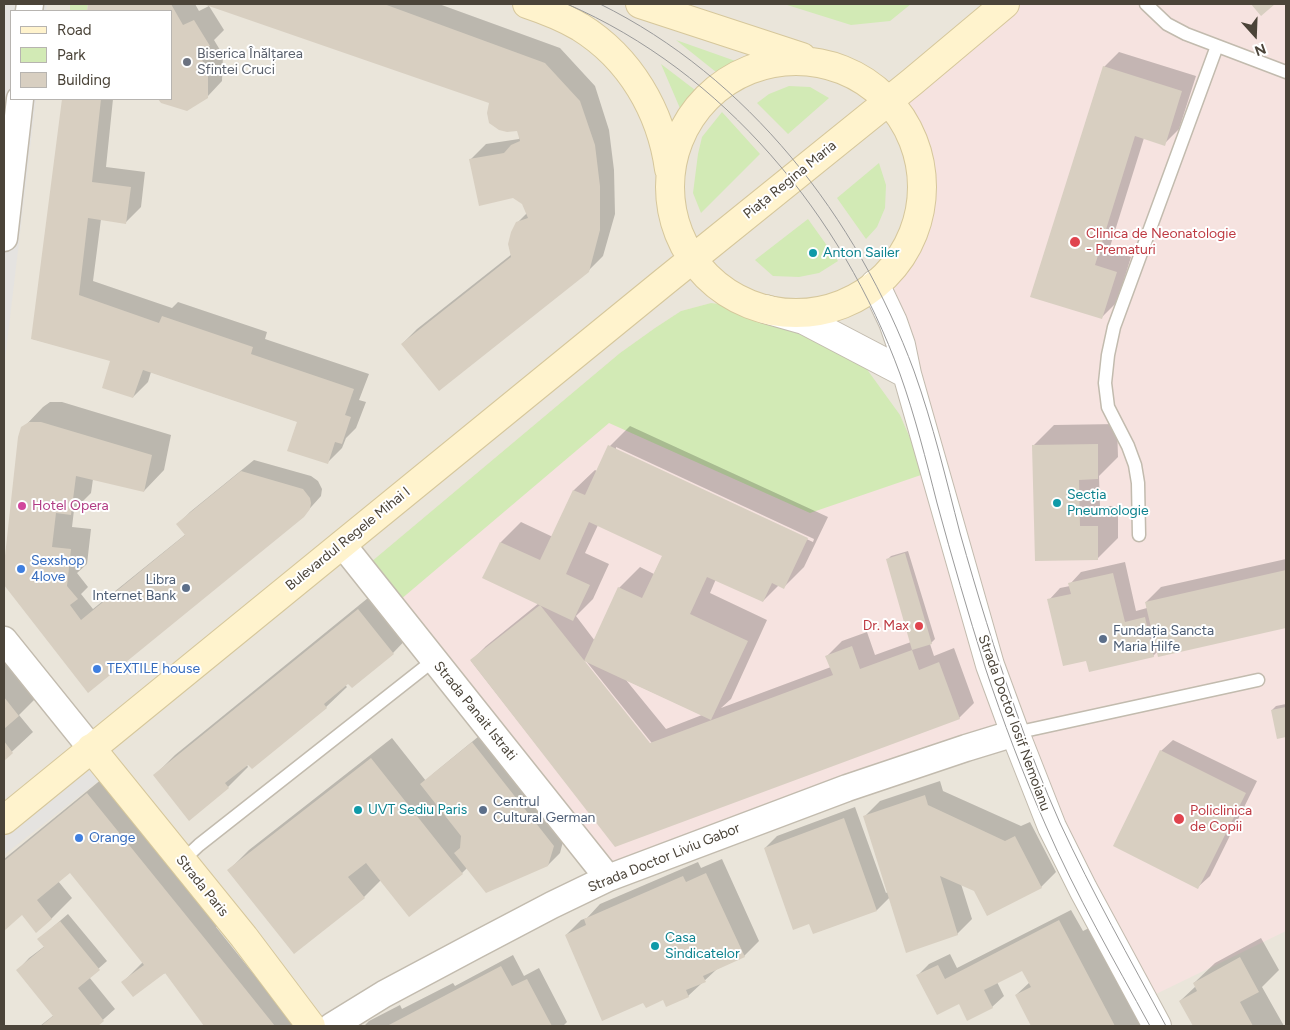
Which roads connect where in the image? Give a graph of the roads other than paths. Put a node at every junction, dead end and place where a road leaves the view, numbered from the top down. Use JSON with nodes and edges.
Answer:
{"nodes":[{"id":1,"x":527,"y":4,"type":"edge"},
{"id":2,"x":640,"y":4,"type":"edge"},
{"id":3,"x":1005,"y":4,"type":"edge"},
{"id":4,"x":1146,"y":4,"type":"edge"},
{"id":5,"x":1217,"y":46,"type":"junction"},
{"id":6,"x":840,"y":69,"type":"junction"},
{"id":7,"x":1286,"y":72,"type":"edge"},
{"id":8,"x":20,"y":100,"type":"edge"},
{"id":9,"x":888,"y":101,"type":"junction"},
{"id":10,"x":670,"y":178,"type":"junction"},
{"id":11,"x":4,"y":238,"type":"edge"},
{"id":12,"x":692,"y":259,"type":"junction"},
{"id":13,"x":875,"y":284,"type":"junction"},
{"id":14,"x":765,"y":309,"type":"junction"},
{"id":15,"x":907,"y":374,"type":"junction"},
{"id":16,"x":1139,"y":535,"type":"dead end"},
{"id":17,"x":342,"y":544,"type":"junction"},
{"id":18,"x":4,"y":640,"type":"edge"},
{"id":19,"x":434,"y":660,"type":"junction"},
{"id":20,"x":1258,"y":680,"type":"dead end"},
{"id":21,"x":1014,"y":733,"type":"junction"},
{"id":22,"x":91,"y":748,"type":"junction"},
{"id":23,"x":4,"y":820,"type":"edge"},
{"id":24,"x":182,"y":861,"type":"junction"},
{"id":25,"x":608,"y":878,"type":"junction"},
{"id":26,"x":311,"y":1026,"type":"edge"},
{"id":27,"x":332,"y":1026,"type":"edge"},
{"id":28,"x":1157,"y":1026,"type":"edge"}],
"edges":[{"from":1,"to":10,"type":"main road"},
{"from":2,"to":6,"type":"main road"},
{"from":3,"to":9,"type":"main road","name":"Piața Regina Maria"},
{"from":4,"to":5,"type":"lane"},
{"from":5,"to":7,"type":"lane"},
{"from":5,"to":16,"type":"lane"},
{"from":6,"to":9,"type":"main road"},
{"from":6,"to":10,"type":"main road"},
{"from":8,"to":11,"type":"street"},
{"from":9,"to":12,"type":"main road","name":"Piața Regina Maria"},
{"from":9,"to":13,"type":"main road"},
{"from":10,"to":12,"type":"main road"},
{"from":12,"to":14,"type":"main road"},
{"from":12,"to":17,"type":"main road","name":"Bulevardul Regele Mihai I"},
{"from":13,"to":14,"type":"main road"},
{"from":13,"to":15,"type":"street","name":"Strada Doctor Iosif Nemoianu"},
{"from":14,"to":15,"type":"street"},
{"from":15,"to":21,"type":"street","name":"Strada Doctor Iosif Nemoianu"},
{"from":17,"to":19,"type":"street","name":"Strada Panait Istrati"},
{"from":17,"to":22,"type":"main road","name":"Bulevardul Regele Mihai I"},
{"from":18,"to":22,"type":"street"},
{"from":19,"to":24,"type":"lane"},
{"from":19,"to":25,"type":"street","name":"Strada Panait Istrati"},
{"from":20,"to":21,"type":"lane"},
{"from":21,"to":25,"type":"street","name":"Strada Doctor Liviu Gabor"},
{"from":21,"to":28,"type":"street","name":"Strada Doctor Iosif Nemoianu"},
{"from":22,"to":23,"type":"main road","name":"Bulevardul Regele Mihai I"},
{"from":22,"to":24,"type":"main road","name":"Strada Paris"},
{"from":24,"to":26,"type":"main road","name":"Strada Paris"},
{"from":25,"to":27,"type":"street","name":"Strada Doctor Liviu Gabor"}]}
